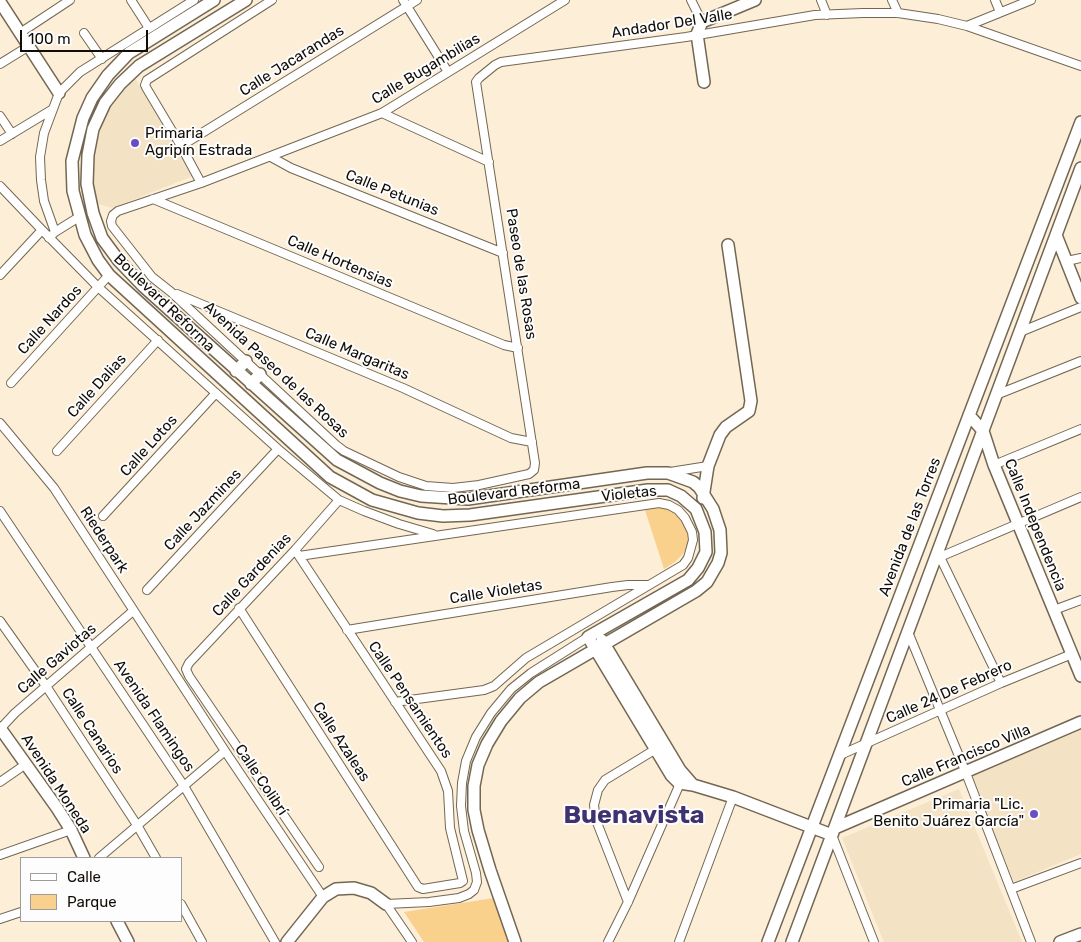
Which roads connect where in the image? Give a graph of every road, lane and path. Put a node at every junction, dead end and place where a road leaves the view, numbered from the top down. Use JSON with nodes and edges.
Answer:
{"nodes":[{"id":1,"x":70,"y":0,"type":"edge"},
{"id":2,"x":131,"y":0,"type":"edge"},
{"id":3,"x":194,"y":0,"type":"edge"},
{"id":4,"x":214,"y":0,"type":"edge"},
{"id":5,"x":246,"y":0,"type":"edge"},
{"id":6,"x":272,"y":0,"type":"edge"},
{"id":7,"x":417,"y":0,"type":"edge"},
{"id":8,"x":565,"y":0,"type":"edge"},
{"id":9,"x":691,"y":0,"type":"edge"},
{"id":10,"x":756,"y":0,"type":"edge"},
{"id":11,"x":821,"y":0,"type":"edge"},
{"id":12,"x":892,"y":0,"type":"edge"},
{"id":13,"x":995,"y":0,"type":"edge"},
{"id":14,"x":1032,"y":0,"type":"edge"},
{"id":15,"x":0,"y":2,"type":"edge"},
{"id":16,"x":405,"y":3,"type":"edge"},
{"id":17,"x":1000,"y":12,"type":"junction"},
{"id":18,"x":898,"y":13,"type":"junction"},
{"id":19,"x":827,"y":14,"type":"junction"},
{"id":20,"x":702,"y":22,"type":"junction"},
{"id":21,"x":967,"y":26,"type":"junction"},
{"id":22,"x":149,"y":28,"type":"junction"},
{"id":23,"x":20,"y":33,"type":"junction"},
{"id":24,"x":84,"y":33,"type":"dead end"},
{"id":25,"x":698,"y":34,"type":"junction"},
{"id":26,"x":29,"y":46,"type":"junction"},
{"id":27,"x":102,"y":59,"type":"junction"},
{"id":28,"x":0,"y":64,"type":"edge"},
{"id":29,"x":1081,"y":66,"type":"edge"},
{"id":30,"x":448,"y":72,"type":"junction"},
{"id":31,"x":476,"y":82,"type":"joint"},
{"id":32,"x":704,"y":82,"type":"dead end"},
{"id":33,"x":59,"y":93,"type":"junction"},
{"id":34,"x":52,"y":109,"type":"junction"},
{"id":35,"x":382,"y":113,"type":"junction"},
{"id":36,"x":0,"y":116,"type":"edge"},
{"id":37,"x":1081,"y":122,"type":"edge"},
{"id":38,"x":12,"y":134,"type":"junction"},
{"id":39,"x":0,"y":141,"type":"edge"},
{"id":40,"x":181,"y":146,"type":"junction"},
{"id":41,"x":271,"y":157,"type":"junction"},
{"id":42,"x":489,"y":162,"type":"junction"},
{"id":43,"x":1081,"y":168,"type":"edge"},
{"id":44,"x":201,"y":183,"type":"junction"},
{"id":45,"x":0,"y":186,"type":"edge"},
{"id":46,"x":1076,"y":192,"type":"edge"},
{"id":47,"x":153,"y":199,"type":"junction"},
{"id":48,"x":80,"y":217,"type":"junction"},
{"id":49,"x":42,"y":230,"type":"junction"},
{"id":50,"x":52,"y":235,"type":"junction"},
{"id":51,"x":1056,"y":235,"type":"junction"},
{"id":52,"x":728,"y":245,"type":"dead end"},
{"id":53,"x":503,"y":253,"type":"junction"},
{"id":54,"x":1081,"y":258,"type":"edge"},
{"id":55,"x":1067,"y":261,"type":"junction"},
{"id":56,"x":0,"y":275,"type":"edge"},
{"id":57,"x":109,"y":275,"type":"junction"},
{"id":58,"x":152,"y":278,"type":"junction"},
{"id":59,"x":98,"y":286,"type":"junction"},
{"id":60,"x":143,"y":286,"type":"junction"},
{"id":61,"x":171,"y":292,"type":"junction"},
{"id":62,"x":134,"y":298,"type":"junction"},
{"id":63,"x":1081,"y":298,"type":"edge"},
{"id":64,"x":1081,"y":307,"type":"edge"},
{"id":65,"x":125,"y":309,"type":"junction"},
{"id":66,"x":1020,"y":332,"type":"junction"},
{"id":67,"x":158,"y":340,"type":"junction"},
{"id":68,"x":518,"y":348,"type":"junction"},
{"id":69,"x":246,"y":361,"type":"junction"},
{"id":70,"x":1081,"y":361,"type":"edge"},
{"id":71,"x":236,"y":371,"type":"junction"},
{"id":72,"x":260,"y":374,"type":"junction"},
{"id":73,"x":11,"y":383,"type":"dead end"},
{"id":74,"x":251,"y":384,"type":"junction"},
{"id":75,"x":216,"y":393,"type":"junction"},
{"id":76,"x":996,"y":395,"type":"junction"},
{"id":77,"x":969,"y":414,"type":"junction"},
{"id":78,"x":285,"y":415,"type":"junction"},
{"id":79,"x":0,"y":423,"type":"edge"},
{"id":80,"x":274,"y":426,"type":"junction"},
{"id":81,"x":1081,"y":429,"type":"edge"},
{"id":82,"x":983,"y":431,"type":"junction"},
{"id":83,"x":532,"y":442,"type":"junction"},
{"id":84,"x":278,"y":449,"type":"junction"},
{"id":85,"x":57,"y":451,"type":"dead end"},
{"id":86,"x":309,"y":459,"type":"junction"},
{"id":87,"x":994,"y":465,"type":"junction"},
{"id":88,"x":708,"y":466,"type":"junction"},
{"id":89,"x":301,"y":469,"type":"junction"},
{"id":90,"x":534,"y":470,"type":"joint"},
{"id":91,"x":668,"y":472,"type":"junction"},
{"id":92,"x":704,"y":494,"type":"junction"},
{"id":93,"x":1081,"y":497,"type":"edge"},
{"id":94,"x":339,"y":500,"type":"junction"},
{"id":95,"x":0,"y":511,"type":"edge"},
{"id":96,"x":103,"y":516,"type":"dead end"},
{"id":97,"x":700,"y":516,"type":"junction"},
{"id":98,"x":1018,"y":524,"type":"junction"},
{"id":99,"x":436,"y":535,"type":"junction"},
{"id":100,"x":297,"y":553,"type":"junction"},
{"id":101,"x":937,"y":558,"type":"junction"},
{"id":102,"x":650,"y":585,"type":"junction"},
{"id":103,"x":147,"y":590,"type":"dead end"},
{"id":104,"x":1081,"y":600,"type":"edge"},
{"id":105,"x":239,"y":608,"type":"junction"},
{"id":106,"x":1054,"y":610,"type":"junction"},
{"id":107,"x":133,"y":611,"type":"junction"},
{"id":108,"x":0,"y":621,"type":"edge"},
{"id":109,"x":347,"y":630,"type":"junction"},
{"id":110,"x":908,"y":632,"type":"junction"},
{"id":111,"x":593,"y":634,"type":"junction"},
{"id":112,"x":92,"y":647,"type":"junction"},
{"id":113,"x":601,"y":647,"type":"junction"},
{"id":114,"x":1072,"y":654,"type":"junction"},
{"id":115,"x":1081,"y":676,"type":"edge"},
{"id":116,"x":177,"y":678,"type":"joint"},
{"id":117,"x":1001,"y":683,"type":"junction"},
{"id":118,"x":46,"y":686,"type":"junction"},
{"id":119,"x":394,"y":702,"type":"junction"},
{"id":120,"x":940,"y":711,"type":"junction"},
{"id":121,"x":1081,"y":722,"type":"edge"},
{"id":122,"x":0,"y":728,"type":"edge"},
{"id":123,"x":866,"y":743,"type":"junction"},
{"id":124,"x":656,"y":749,"type":"junction"},
{"id":125,"x":225,"y":751,"type":"junction"},
{"id":126,"x":838,"y":756,"type":"junction"},
{"id":127,"x":26,"y":764,"type":"junction"},
{"id":128,"x":966,"y":773,"type":"junction"},
{"id":129,"x":682,"y":779,"type":"junction"},
{"id":130,"x":0,"y":782,"type":"edge"},
{"id":131,"x":184,"y":786,"type":"junction"},
{"id":132,"x":733,"y":797,"type":"junction"},
{"id":133,"x":138,"y":824,"type":"junction"},
{"id":134,"x":812,"y":826,"type":"junction"},
{"id":135,"x":71,"y":830,"type":"junction"},
{"id":136,"x":833,"y":832,"type":"junction"},
{"id":137,"x":0,"y":855,"type":"edge"},
{"id":138,"x":84,"y":857,"type":"edge"},
{"id":139,"x":100,"y":857,"type":"edge"},
{"id":140,"x":155,"y":857,"type":"edge"},
{"id":141,"x":1081,"y":863,"type":"edge"},
{"id":142,"x":320,"y":867,"type":"dead end"},
{"id":143,"x":463,"y":880,"type":"joint"},
{"id":144,"x":1011,"y":889,"type":"junction"},
{"id":145,"x":323,"y":897,"type":"junction"},
{"id":146,"x":628,"y":902,"type":"junction"},
{"id":147,"x":386,"y":904,"type":"junction"},
{"id":148,"x":182,"y":906,"type":"edge"},
{"id":149,"x":20,"y":912,"type":"edge"},
{"id":150,"x":0,"y":919,"type":"edge"},
{"id":151,"x":118,"y":922,"type":"edge"},
{"id":152,"x":1081,"y":934,"type":"edge"},
{"id":153,"x":288,"y":941,"type":"edge"},
{"id":154,"x":128,"y":942,"type":"edge"},
{"id":155,"x":202,"y":942,"type":"edge"},
{"id":156,"x":275,"y":942,"type":"edge"},
{"id":157,"x":412,"y":942,"type":"edge"},
{"id":158,"x":515,"y":942,"type":"edge"},
{"id":159,"x":608,"y":942,"type":"edge"},
{"id":160,"x":679,"y":942,"type":"edge"},
{"id":161,"x":768,"y":942,"type":"edge"},
{"id":162,"x":792,"y":942,"type":"edge"},
{"id":163,"x":873,"y":942,"type":"edge"},
{"id":164,"x":1031,"y":942,"type":"edge"},
{"id":165,"x":1060,"y":942,"type":"edge"}],
"edges":[{"from":1,"to":23,"type":"street"},
{"from":2,"to":22,"type":"street"},
{"from":3,"to":22,"type":"street"},
{"from":4,"to":48,"type":"main road","name":"Boulevard Reforma"},
{"from":5,"to":60,"type":"main road","name":"Boulevard Reforma"},
{"from":6,"to":40,"type":"street"},
{"from":7,"to":16,"type":"street","name":"Calle Jacarandas"},
{"from":8,"to":30,"type":"street","name":"Calle Bugambilias"},
{"from":9,"to":20,"type":"street"},
{"from":10,"to":20,"type":"main road"},
{"from":11,"to":19,"type":"street"},
{"from":12,"to":18,"type":"street"},
{"from":13,"to":17,"type":"street"},
{"from":14,"to":17,"type":"street"},
{"from":15,"to":23,"type":"main road"},
{"from":16,"to":30,"type":"street"},
{"from":16,"to":40,"type":"street","name":"Calle Jacarandas"},
{"from":17,"to":21,"type":"street"},
{"from":18,"to":19,"type":"street","name":"Andador Del Valle"},
{"from":18,"to":21,"type":"street","name":"Andador Del Valle"},
{"from":19,"to":25,"type":"street","name":"Andador Del Valle"},
{"from":20,"to":25,"type":"main road"},
{"from":21,"to":29,"type":"street","name":"Andador Del Valle"},
{"from":22,"to":27,"type":"street"},
{"from":23,"to":26,"type":"main road"},
{"from":24,"to":27,"type":"street"},
{"from":25,"to":31,"type":"street","name":"Andador Del Valle"},
{"from":25,"to":32,"type":"main road"},
{"from":26,"to":28,"type":"street"},
{"from":26,"to":33,"type":"main road"},
{"from":27,"to":33,"type":"street"},
{"from":30,"to":35,"type":"street","name":"Calle Bugambilias"},
{"from":31,"to":42,"type":"street","name":"Paseo de las Rosas"},
{"from":33,"to":34,"type":"street"},
{"from":34,"to":38,"type":"street"},
{"from":34,"to":50,"type":"street"},
{"from":35,"to":41,"type":"street","name":"Calle Bugambilias"},
{"from":35,"to":42,"type":"street"},
{"from":36,"to":38,"type":"street"},
{"from":37,"to":77,"type":"main road","name":"Avenida de las Torres"},
{"from":38,"to":39,"type":"street"},
{"from":40,"to":44,"type":"street"},
{"from":41,"to":44,"type":"street","name":"Calle Bugambilias"},
{"from":41,"to":53,"type":"street","name":"Calle Petunias"},
{"from":42,"to":53,"type":"street","name":"Paseo de las Rosas"},
{"from":43,"to":46,"type":"main road"},
{"from":44,"to":47,"type":"street","name":"Calle Bugambilias"},
{"from":45,"to":49,"type":"street"},
{"from":46,"to":51,"type":"main road"},
{"from":47,"to":58,"type":"street","name":"Calle Bugambilias"},
{"from":47,"to":68,"type":"street","name":"Calle Hortensias"},
{"from":48,"to":50,"type":"street"},
{"from":48,"to":57,"type":"main road","name":"Boulevard Reforma"},
{"from":49,"to":50,"type":"street"},
{"from":49,"to":56,"type":"street"},
{"from":50,"to":59,"type":"street"},
{"from":51,"to":55,"type":"main road"},
{"from":51,"to":66,"type":"main road"},
{"from":52,"to":88,"type":"main road"},
{"from":53,"to":68,"type":"street","name":"Paseo de las Rosas"},
{"from":54,"to":55,"type":"street"},
{"from":55,"to":63,"type":"main road"},
{"from":57,"to":59,"type":"street","name":"Calle Nardos"},
{"from":57,"to":62,"type":"main road","name":"Boulevard Reforma"},
{"from":58,"to":60,"type":"street"},
{"from":58,"to":61,"type":"street","name":"Avenida Paseo de las Rosas"},
{"from":59,"to":65,"type":"street"},
{"from":59,"to":73,"type":"street","name":"Calle Nardos"},
{"from":60,"to":62,"type":"street"},
{"from":60,"to":71,"type":"main road","name":"Boulevard Reforma"},
{"from":61,"to":69,"type":"street","name":"Avenida Paseo de las Rosas"},
{"from":61,"to":83,"type":"street","name":"Calle Margaritas"},
{"from":62,"to":65,"type":"street"},
{"from":62,"to":80,"type":"main road","name":"Boulevard Reforma"},
{"from":64,"to":66,"type":"street"},
{"from":65,"to":67,"type":"street"},
{"from":66,"to":76,"type":"main road"},
{"from":67,"to":75,"type":"street"},
{"from":67,"to":85,"type":"street","name":"Calle Dalias"},
{"from":68,"to":83,"type":"street","name":"Paseo de las Rosas"},
{"from":69,"to":71,"type":"main road"},
{"from":69,"to":72,"type":"street","name":"Avenida Paseo de las Rosas"},
{"from":70,"to":76,"type":"street"},
{"from":71,"to":74,"type":"main road","name":"Boulevard Reforma"},
{"from":72,"to":74,"type":"main road"},
{"from":72,"to":90,"type":"street","name":"Avenida Paseo de las Rosas"},
{"from":74,"to":78,"type":"main road","name":"Boulevard Reforma"},
{"from":75,"to":84,"type":"street"},
{"from":75,"to":96,"type":"street","name":"Calle Lotos"},
{"from":76,"to":82,"type":"main road"},
{"from":77,"to":82,"type":"main road","name":"Calle Independencia"},
{"from":77,"to":126,"type":"main road","name":"Avenida de las Torres"},
{"from":78,"to":80,"type":"main road"},
{"from":78,"to":91,"type":"main road","name":"Boulevard Reforma"},
{"from":79,"to":107,"type":"street","name":"Riederpark"},
{"from":80,"to":86,"type":"main road","name":"Boulevard Reforma"},
{"from":81,"to":87,"type":"street"},
{"from":82,"to":87,"type":"main road","name":"Calle Independencia"},
{"from":82,"to":101,"type":"main road"},
{"from":83,"to":90,"type":"street","name":"Paseo de las Rosas"},
{"from":84,"to":89,"type":"street"},
{"from":84,"to":103,"type":"street","name":"Calle Jazmines"},
{"from":86,"to":89,"type":"street"},
{"from":86,"to":97,"type":"main road","name":"Boulevard Reforma"},
{"from":87,"to":98,"type":"main road","name":"Calle Independencia"},
{"from":88,"to":91,"type":"street"},
{"from":88,"to":92,"type":"main road"},
{"from":89,"to":94,"type":"street"},
{"from":91,"to":92,"type":"main road","name":"Boulevard Reforma"},
{"from":92,"to":97,"type":"main road"},
{"from":92,"to":113,"type":"main road","name":"Boulevard Reforma"},
{"from":93,"to":98,"type":"street"},
{"from":94,"to":99,"type":"street"},
{"from":94,"to":100,"type":"street","name":"Calle Gardenias"},
{"from":95,"to":112,"type":"street","name":"Avenida Flamingos"},
{"from":97,"to":111,"type":"main road"},
{"from":98,"to":101,"type":"street"},
{"from":98,"to":106,"type":"main road","name":"Calle Independencia"},
{"from":99,"to":100,"type":"street","name":"Violetas"},
{"from":99,"to":102,"type":"street","name":"Violetas"},
{"from":100,"to":105,"type":"street","name":"Calle Gardenias"},
{"from":100,"to":109,"type":"street","name":"Calle Pensamientos"},
{"from":101,"to":110,"type":"main road"},
{"from":101,"to":117,"type":"street"},
{"from":102,"to":109,"type":"street","name":"Calle Violetas"},
{"from":102,"to":119,"type":"street","name":"Violetas"},
{"from":104,"to":106,"type":"street"},
{"from":105,"to":142,"type":"street","name":"Calle Gardenias"},
{"from":105,"to":143,"type":"street","name":"Calle Azaleas"},
{"from":106,"to":114,"type":"main road","name":"Calle Independencia"},
{"from":107,"to":112,"type":"street","name":"Calle Gaviotas"},
{"from":107,"to":116,"type":"street","name":"Riederpark"},
{"from":108,"to":118,"type":"street","name":"Calle Canarios"},
{"from":109,"to":119,"type":"street","name":"Calle Pensamientos"},
{"from":110,"to":120,"type":"street"},
{"from":110,"to":123,"type":"main road"},
{"from":111,"to":113,"type":"main road"},
{"from":111,"to":147,"type":"street"},
{"from":112,"to":118,"type":"street","name":"Calle Gaviotas"},
{"from":112,"to":131,"type":"street","name":"Avenida Flamingos"},
{"from":113,"to":124,"type":"main road"},
{"from":113,"to":129,"type":"main road"},
{"from":113,"to":158,"type":"main road","name":"Boulevard Reforma"},
{"from":114,"to":115,"type":"main road","name":"Calle Independencia"},
{"from":114,"to":117,"type":"street","name":"Calle 24 De Febrero"},
{"from":116,"to":125,"type":"street","name":"Calle Colibrí"},
{"from":117,"to":120,"type":"street","name":"Calle 24 De Febrero"},
{"from":118,"to":122,"type":"street","name":"Calle Gaviotas"},
{"from":118,"to":133,"type":"street","name":"Calle Canarios"},
{"from":119,"to":143,"type":"street","name":"Calle Pensamientos"},
{"from":120,"to":123,"type":"street","name":"Calle 24 De Febrero"},
{"from":120,"to":128,"type":"street"},
{"from":121,"to":128,"type":"main road","name":"Calle Francisco Villa"},
{"from":122,"to":127,"type":"main road","name":"Avenida Moneda"},
{"from":123,"to":126,"type":"street","name":"Calle 24 De Febrero"},
{"from":123,"to":136,"type":"main road"},
{"from":124,"to":129,"type":"main road"},
{"from":124,"to":146,"type":"street"},
{"from":125,"to":131,"type":"street"},
{"from":125,"to":145,"type":"street","name":"Calle Colibrí"},
{"from":126,"to":134,"type":"main road","name":"Avenida de las Torres"},
{"from":127,"to":130,"type":"street"},
{"from":127,"to":135,"type":"main road","name":"Avenida Moneda"},
{"from":128,"to":136,"type":"main road","name":"Calle Francisco Villa"},
{"from":128,"to":144,"type":"street"},
{"from":129,"to":132,"type":"main road"},
{"from":129,"to":146,"type":"street"},
{"from":131,"to":133,"type":"street"},
{"from":131,"to":156,"type":"street","name":"Avenida Flamingos"},
{"from":132,"to":134,"type":"main road"},
{"from":132,"to":160,"type":"street"},
{"from":133,"to":139,"type":"street"},
{"from":133,"to":140,"type":"street","name":"Calle Canarios"},
{"from":134,"to":136,"type":"main road"},
{"from":134,"to":161,"type":"main road","name":"Avenida de las Torres"},
{"from":135,"to":137,"type":"street"},
{"from":135,"to":138,"type":"main road","name":"Avenida Moneda"},
{"from":136,"to":162,"type":"main road"},
{"from":136,"to":163,"type":"street"},
{"from":141,"to":144,"type":"street"},
{"from":144,"to":164,"type":"street"},
{"from":145,"to":147,"type":"main road"},
{"from":145,"to":153,"type":"main road"},
{"from":146,"to":159,"type":"street"},
{"from":147,"to":157,"type":"street"},
{"from":148,"to":155,"type":"street"},
{"from":149,"to":150,"type":"street"},
{"from":151,"to":154,"type":"main road"},
{"from":152,"to":165,"type":"main road"}]}
